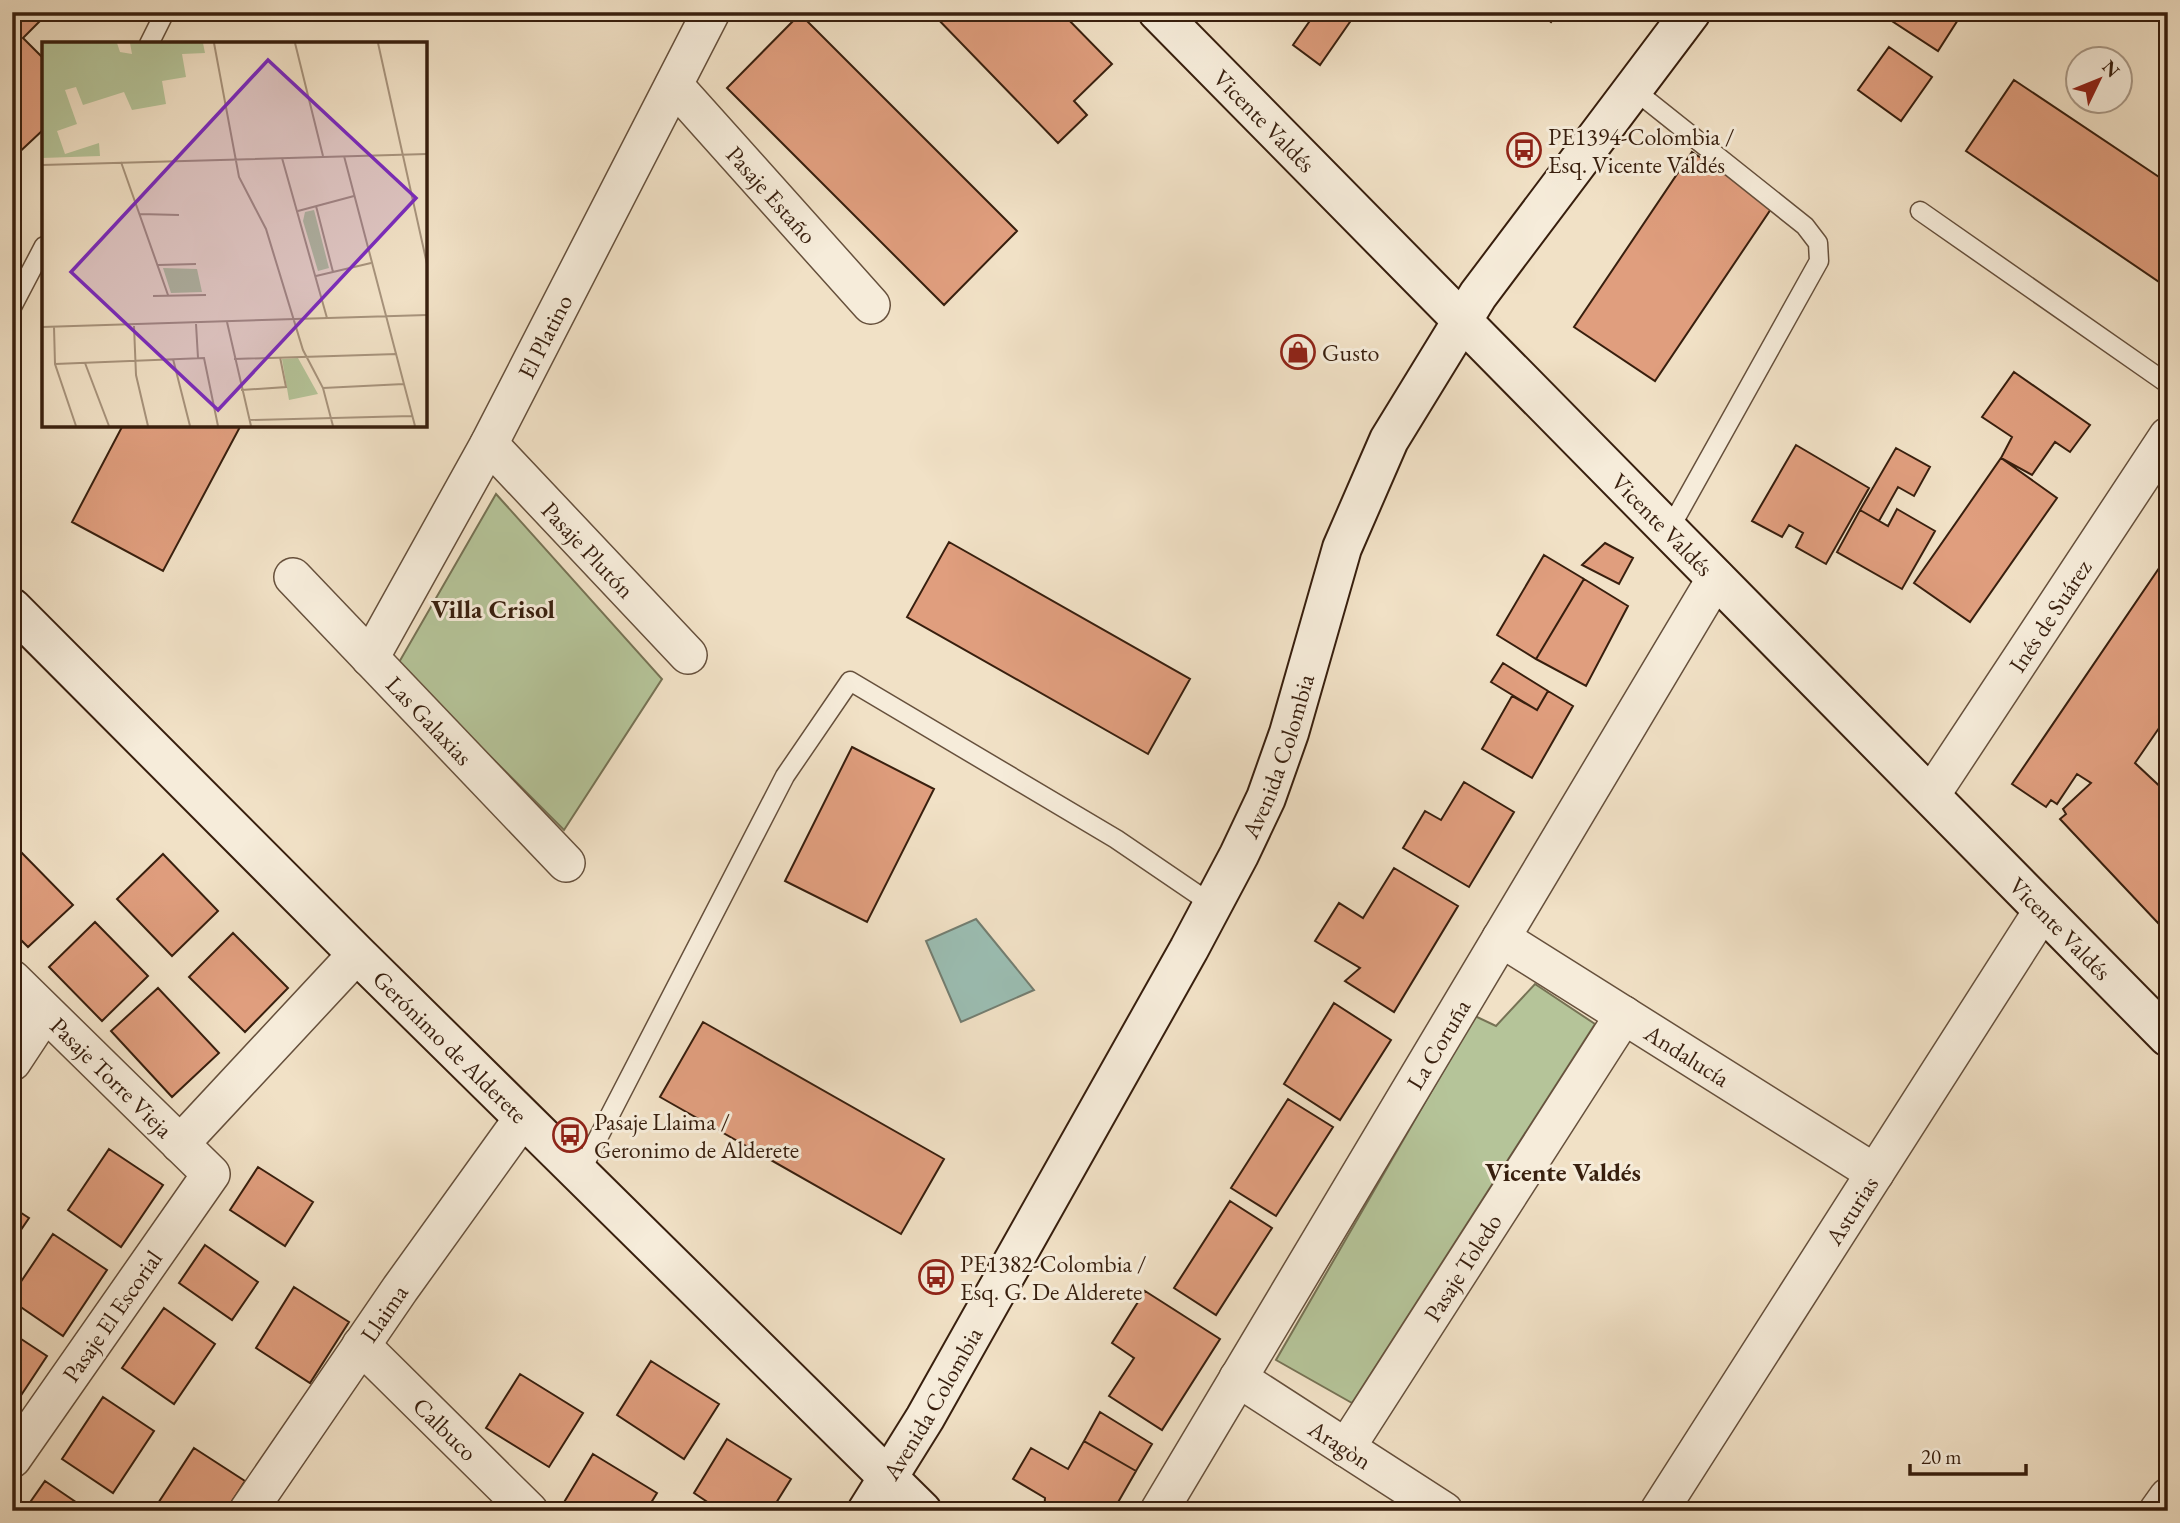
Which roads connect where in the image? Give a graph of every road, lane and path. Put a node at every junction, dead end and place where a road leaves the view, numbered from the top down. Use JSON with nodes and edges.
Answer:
{"nodes":[{"id":1,"x":165,"y":12,"type":"edge"},
{"id":2,"x":711,"y":12,"type":"edge"},
{"id":3,"x":1158,"y":12,"type":"edge"},
{"id":4,"x":1691,"y":12,"type":"edge"},
{"id":5,"x":150,"y":42,"type":"edge"},
{"id":6,"x":674,"y":85,"type":"junction"},
{"id":7,"x":1633,"y":89,"type":"junction"},
{"id":8,"x":1920,"y":211,"type":"dead end"},
{"id":9,"x":42,"y":250,"type":"edge"},
{"id":10,"x":871,"y":305,"type":"dead end"},
{"id":11,"x":12,"y":307,"type":"edge"},
{"id":12,"x":1463,"y":320,"type":"junction"},
{"id":13,"x":2168,"y":384,"type":"edge"},
{"id":14,"x":2168,"y":436,"type":"edge"},
{"id":15,"x":489,"y":444,"type":"junction"},
{"id":16,"x":1669,"y":530,"type":"junction"},
{"id":17,"x":293,"y":578,"type":"dead end"},
{"id":18,"x":1716,"y":578,"type":"junction"},
{"id":19,"x":17,"y":623,"type":"edge"},
{"id":20,"x":688,"y":654,"type":"dead end"},
{"id":21,"x":370,"y":658,"type":"junction"},
{"id":22,"x":1931,"y":795,"type":"junction"},
{"id":23,"x":566,"y":863,"type":"dead end"},
{"id":24,"x":1213,"y":905,"type":"junction"},
{"id":25,"x":2043,"y":911,"type":"junction"},
{"id":26,"x":1502,"y":938,"type":"junction"},
{"id":27,"x":358,"y":954,"type":"junction"},
{"id":28,"x":12,"y":979,"type":"edge"},
{"id":29,"x":45,"y":1012,"type":"junction"},
{"id":30,"x":1624,"y":1015,"type":"junction"},
{"id":31,"x":2168,"y":1037,"type":"edge"},
{"id":32,"x":12,"y":1062,"type":"edge"},
{"id":33,"x":523,"y":1118,"type":"junction"},
{"id":34,"x":180,"y":1143,"type":"junction"},
{"id":35,"x":1875,"y":1173,"type":"junction"},
{"id":36,"x":211,"y":1174,"type":"joint"},
{"id":37,"x":580,"y":1174,"type":"junction"},
{"id":38,"x":361,"y":1345,"type":"junction"},
{"id":39,"x":1238,"y":1378,"type":"junction"},
{"id":40,"x":1346,"y":1448,"type":"junction"},
{"id":41,"x":12,"y":1459,"type":"edge"},
{"id":42,"x":889,"y":1478,"type":"junction"},
{"id":43,"x":2168,"y":1497,"type":"edge"},
{"id":44,"x":248,"y":1511,"type":"edge"},
{"id":45,"x":529,"y":1511,"type":"edge"},
{"id":46,"x":867,"y":1511,"type":"edge"},
{"id":47,"x":922,"y":1511,"type":"edge"},
{"id":48,"x":1158,"y":1511,"type":"edge"},
{"id":49,"x":1444,"y":1511,"type":"edge"},
{"id":50,"x":1659,"y":1511,"type":"edge"},
{"id":51,"x":2158,"y":1511,"type":"edge"}],
"edges":[{"from":1,"to":5,"type":"lane"},
{"from":2,"to":6,"type":"street","name":"El Platino"},
{"from":3,"to":12,"type":"main road","name":"Vicente Valdés"},
{"from":4,"to":7,"type":"main road","name":"Avenida Colombia"},
{"from":6,"to":10,"type":"street","name":"Pasaje Estaño"},
{"from":6,"to":15,"type":"street","name":"El Platino"},
{"from":7,"to":12,"type":"main road","name":"Avenida Colombia"},
{"from":7,"to":16,"type":"lane"},
{"from":8,"to":13,"type":"lane"},
{"from":9,"to":11,"type":"lane"},
{"from":12,"to":16,"type":"main road","name":"Vicente Valdés"},
{"from":12,"to":24,"type":"main road","name":"Avenida Colombia"},
{"from":14,"to":22,"type":"street","name":"Inés de Suárez"},
{"from":15,"to":20,"type":"street","name":"Pasaje Plutón"},
{"from":15,"to":21,"type":"street","name":"El Platino"},
{"from":16,"to":18,"type":"main road","name":"Vicente Valdés"},
{"from":17,"to":21,"type":"street","name":"Las Galaxias"},
{"from":18,"to":22,"type":"main road","name":"Vicente Valdés"},
{"from":18,"to":26,"type":"street","name":"La Coruña"},
{"from":19,"to":27,"type":"main road","name":"Gerónimo de Alderete"},
{"from":21,"to":23,"type":"street","name":"Las Galaxias"},
{"from":22,"to":25,"type":"main road","name":"Vicente Valdés"},
{"from":24,"to":37,"type":"lane"},
{"from":24,"to":42,"type":"main road","name":"Avenida Colombia"},
{"from":25,"to":31,"type":"main road","name":"Vicente Valdés"},
{"from":25,"to":35,"type":"street","name":"Asturias"},
{"from":26,"to":30,"type":"street","name":"Andalucía"},
{"from":26,"to":39,"type":"street","name":"La Coruña"},
{"from":27,"to":33,"type":"main road","name":"Gerónimo de Alderete"},
{"from":27,"to":34,"type":"street"},
{"from":28,"to":29,"type":"street","name":"Pasaje Torre Vieja"},
{"from":29,"to":32,"type":"street"},
{"from":29,"to":34,"type":"street","name":"Pasaje Torre Vieja"},
{"from":30,"to":35,"type":"street","name":"Andalucía"},
{"from":30,"to":40,"type":"street","name":"Pasaje Toledo"},
{"from":33,"to":37,"type":"main road","name":"Gerónimo de Alderete"},
{"from":33,"to":38,"type":"street","name":"Llaima"},
{"from":34,"to":36,"type":"street","name":"Pasaje Torre Vieja"},
{"from":35,"to":50,"type":"street","name":"Asturias"},
{"from":36,"to":41,"type":"street","name":"Pasaje El Escorial"},
{"from":37,"to":42,"type":"main road","name":"Gerónimo de Alderete"},
{"from":38,"to":44,"type":"street","name":"Llaima"},
{"from":38,"to":45,"type":"street","name":"Calbuco"},
{"from":39,"to":40,"type":"street","name":"Aragòn"},
{"from":39,"to":48,"type":"street","name":"La Coruña"},
{"from":40,"to":49,"type":"street","name":"Aragòn"},
{"from":42,"to":46,"type":"main road","name":"Avenida Colombia"},
{"from":42,"to":47,"type":"main road","name":"Gerónimo de Alderete"},
{"from":43,"to":51,"type":"street"}]}
